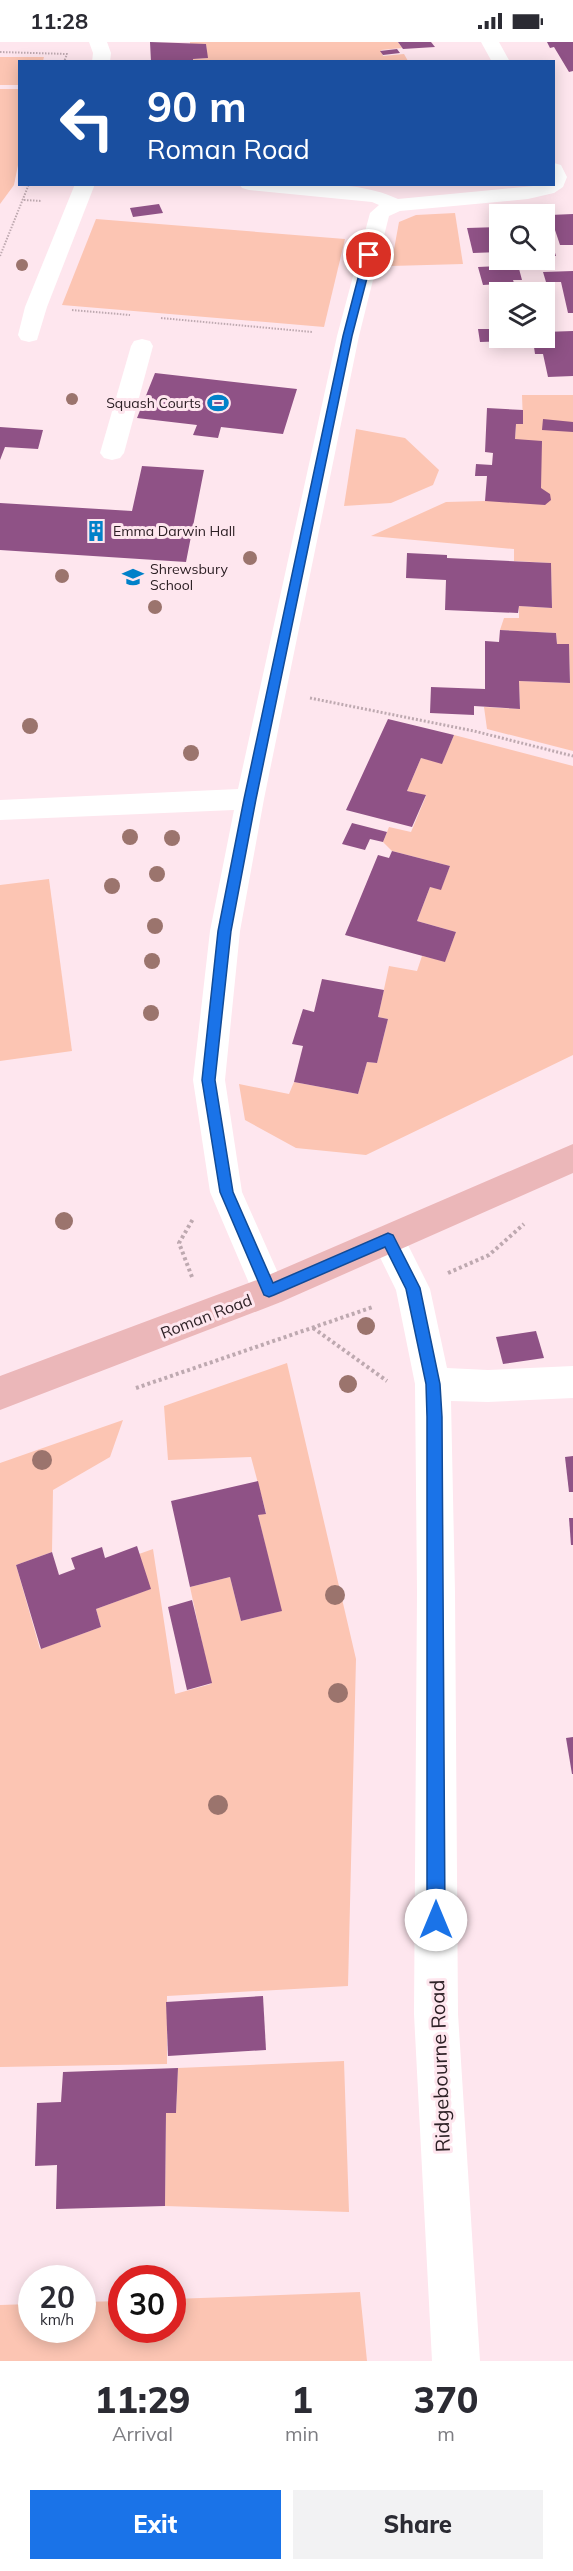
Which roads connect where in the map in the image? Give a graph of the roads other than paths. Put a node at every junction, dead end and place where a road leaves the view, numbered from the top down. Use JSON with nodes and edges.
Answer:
{"nodes":[{"id":1,"x":98,"y":42,"type":"edge"},
{"id":2,"x":490,"y":42,"type":"edge"},
{"id":3,"x":101,"y":60,"type":"edge"},
{"id":4,"x":500,"y":60,"type":"edge"},
{"id":5,"x":84,"y":186,"type":"edge"},
{"id":6,"x":270,"y":186,"type":"edge"},
{"id":7,"x":552,"y":186,"type":"edge"},
{"id":8,"x":395,"y":205,"type":"junction"},
{"id":9,"x":29,"y":335,"type":"dead end"},
{"id":10,"x":142,"y":346,"type":"dead end"},
{"id":11,"x":112,"y":453,"type":"dead end"},
{"id":12,"x":250,"y":799,"type":"junction"},
{"id":13,"x":0,"y":810,"type":"edge"},
{"id":14,"x":573,"y":1158,"type":"edge"},
{"id":15,"x":388,"y":1239,"type":"junction"},
{"id":16,"x":269,"y":1291,"type":"junction"},
{"id":17,"x":573,"y":1382,"type":"edge"},
{"id":18,"x":0,"y":1393,"type":"edge"},
{"id":19,"x":434,"y":1400,"type":"junction"},
{"id":20,"x":456,"y":2361,"type":"edge"}],
"edges":[{"from":1,"to":3,"type":"street"},
{"from":2,"to":4,"type":"street"},
{"from":5,"to":9,"type":"street"},
{"from":6,"to":8,"type":"street"},
{"from":7,"to":8,"type":"street"},
{"from":8,"to":12,"type":"street"},
{"from":10,"to":11,"type":"street"},
{"from":12,"to":13,"type":"street"},
{"from":12,"to":16,"type":"street"},
{"from":14,"to":15,"type":"main road","name":"Roman Road"},
{"from":15,"to":16,"type":"main road","name":"Roman Road"},
{"from":15,"to":19,"type":"street","name":"Ridgebourne Road"},
{"from":16,"to":18,"type":"main road","name":"Roman Road"},
{"from":17,"to":19,"type":"street"},
{"from":19,"to":20,"type":"street","name":"Ridgebourne Road"}]}
